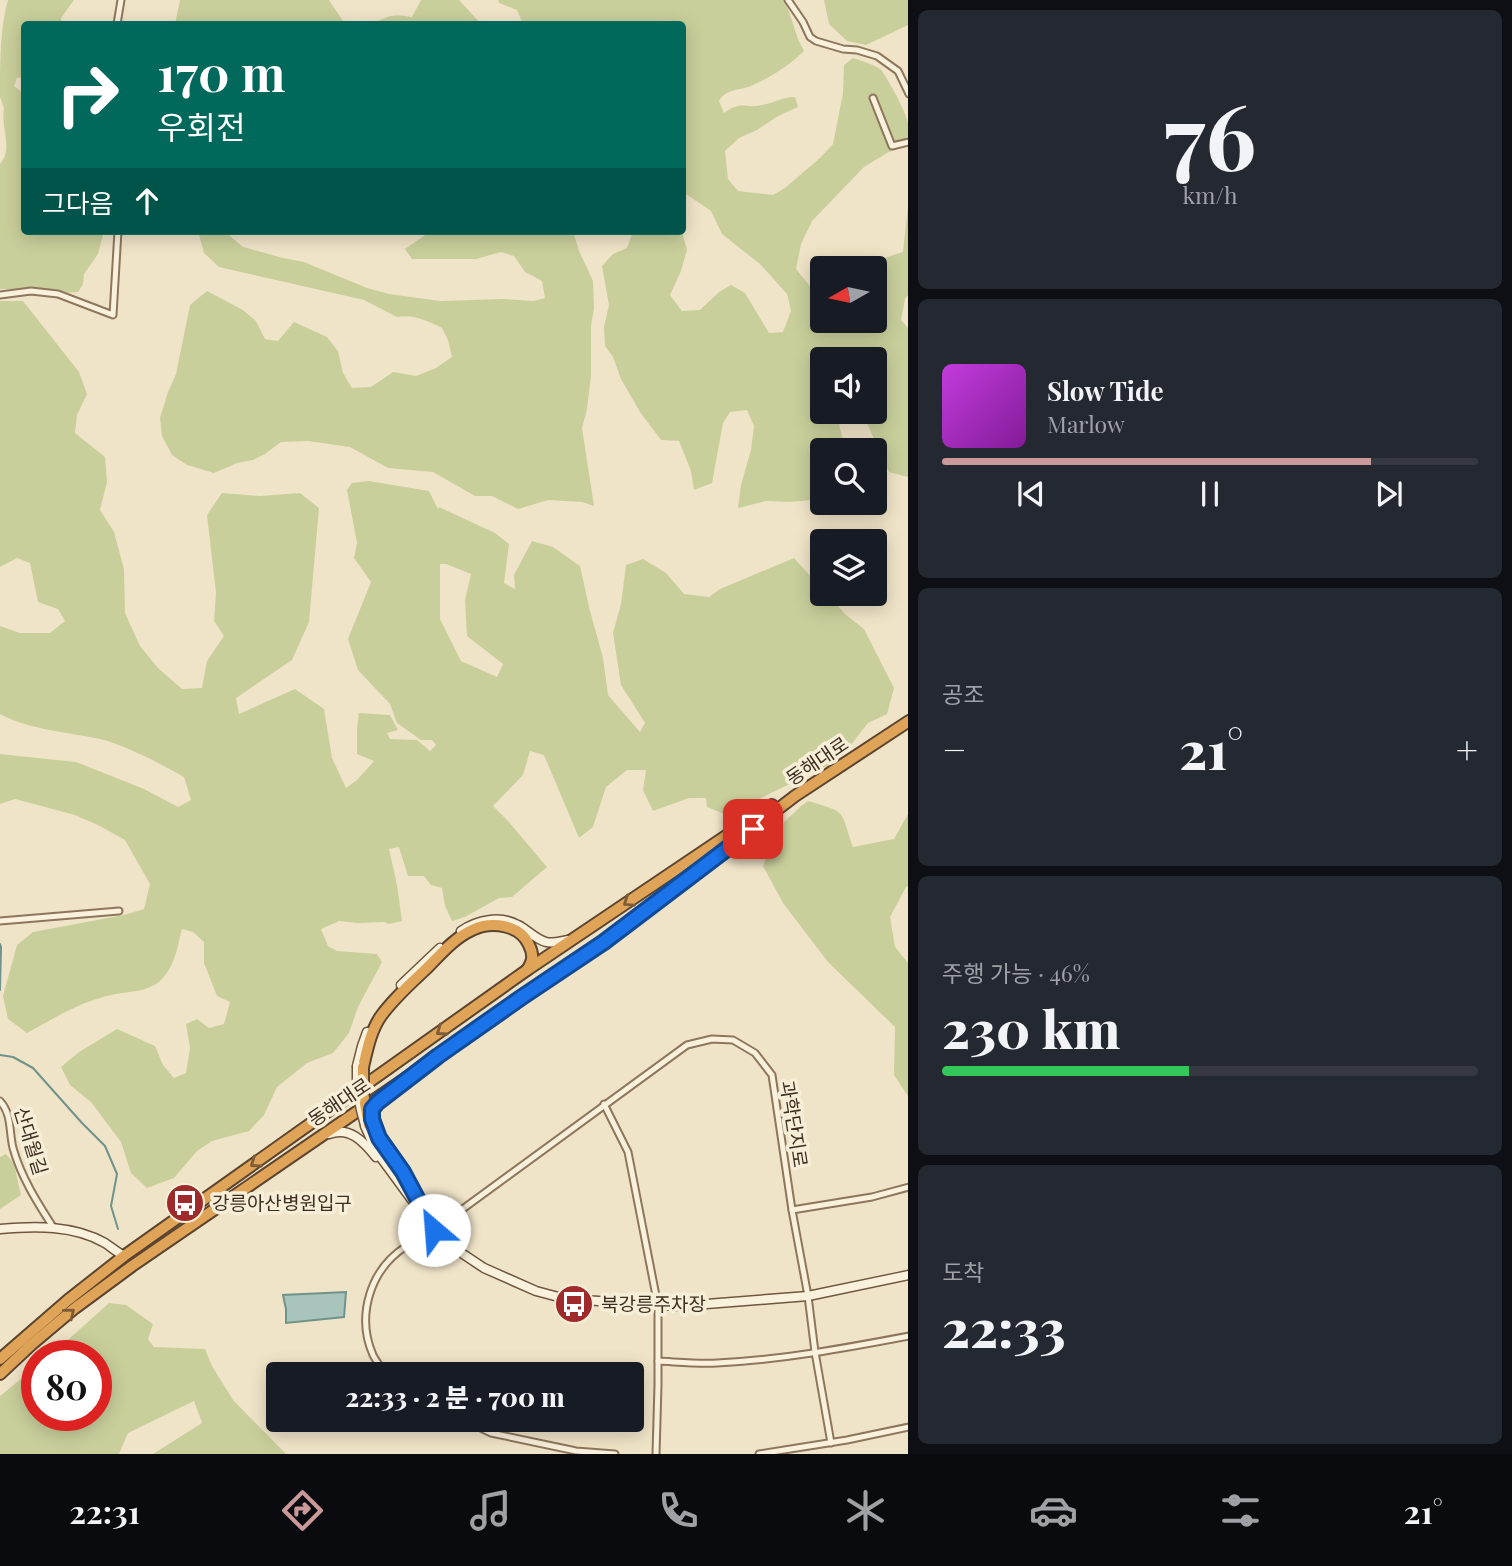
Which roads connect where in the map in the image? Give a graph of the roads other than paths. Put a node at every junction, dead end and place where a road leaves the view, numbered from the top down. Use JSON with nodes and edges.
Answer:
{"nodes":[{"id":1,"x":121,"y":0,"type":"edge"},
{"id":2,"x":788,"y":0,"type":"edge"},
{"id":3,"x":118,"y":21,"type":"edge"},
{"id":4,"x":908,"y":93,"type":"edge"},
{"id":5,"x":873,"y":98,"type":"dead end"},
{"id":6,"x":908,"y":142,"type":"edge"},
{"id":7,"x":118,"y":235,"type":"edge"},
{"id":8,"x":0,"y":295,"type":"edge"},
{"id":9,"x":908,"y":714,"type":"edge"},
{"id":10,"x":908,"y":721,"type":"edge"},
{"id":11,"x":119,"y":911,"type":"dead end"},
{"id":12,"x":0,"y":921,"type":"edge"},
{"id":13,"x":574,"y":939,"type":"junction"},
{"id":14,"x":527,"y":970,"type":"junction"},
{"id":15,"x":438,"y":1056,"type":"junction"},
{"id":16,"x":360,"y":1066,"type":"junction"},
{"id":17,"x":0,"y":1101,"type":"edge"},
{"id":18,"x":604,"y":1104,"type":"junction"},
{"id":19,"x":285,"y":1160,"type":"junction"},
{"id":20,"x":908,"y":1187,"type":"edge"},
{"id":21,"x":792,"y":1210,"type":"junction"},
{"id":22,"x":432,"y":1226,"type":"junction"},
{"id":23,"x":53,"y":1227,"type":"junction"},
{"id":24,"x":0,"y":1229,"type":"edge"},
{"id":25,"x":124,"y":1256,"type":"junction"},
{"id":26,"x":132,"y":1266,"type":"junction"},
{"id":27,"x":908,"y":1275,"type":"edge"},
{"id":28,"x":808,"y":1296,"type":"junction"},
{"id":29,"x":658,"y":1306,"type":"junction"},
{"id":30,"x":908,"y":1336,"type":"edge"},
{"id":31,"x":815,"y":1352,"type":"junction"},
{"id":32,"x":0,"y":1359,"type":"edge"},
{"id":33,"x":658,"y":1361,"type":"junction"},
{"id":34,"x":378,"y":1362,"type":"edge"},
{"id":35,"x":0,"y":1374,"type":"edge"},
{"id":36,"x":908,"y":1427,"type":"edge"},
{"id":37,"x":489,"y":1432,"type":"edge"},
{"id":38,"x":831,"y":1443,"type":"junction"},
{"id":39,"x":615,"y":1454,"type":"edge"},
{"id":40,"x":656,"y":1454,"type":"edge"},
{"id":41,"x":759,"y":1454,"type":"edge"}],
"edges":[{"from":1,"to":3,"type":"street"},
{"from":2,"to":4,"type":"street"},
{"from":5,"to":6,"type":"street"},
{"from":7,"to":8,"type":"street"},
{"from":9,"to":13,"type":"highway","name":"동해대로","one_way":true},
{"from":10,"to":15,"type":"highway","name":"동해대로"},
{"from":11,"to":12,"type":"street"},
{"from":13,"to":14,"type":"highway","name":"동해대로"},
{"from":13,"to":16,"type":"street"},
{"from":14,"to":16,"type":"highway"},
{"from":14,"to":25,"type":"highway","name":"동해대로","one_way":true},
{"from":15,"to":19,"type":"highway","name":"동해대로"},
{"from":15,"to":22,"type":"highway"},
{"from":16,"to":22,"type":"highway","bridge":true},
{"from":17,"to":23,"type":"street","name":"산대월길"},
{"from":18,"to":21,"type":"street","name":"과학단지로"},
{"from":18,"to":22,"type":"street","name":"과학단지로"},
{"from":18,"to":29,"type":"street"},
{"from":19,"to":22,"type":"street"},
{"from":19,"to":26,"type":"highway","name":"동해대로"},
{"from":20,"to":21,"type":"street"},
{"from":21,"to":28,"type":"street","name":"과학단지로"},
{"from":22,"to":29,"type":"street"},
{"from":22,"to":34,"type":"street","name":"과학단지로"},
{"from":23,"to":24,"type":"street"},
{"from":23,"to":25,"type":"street"},
{"from":25,"to":26,"type":"highway"},
{"from":25,"to":32,"type":"highway","name":"동해대로"},
{"from":35,"to":26,"type":"highway","name":"동해대로","one_way":true},
{"from":27,"to":28,"type":"street"},
{"from":28,"to":29,"type":"street"},
{"from":28,"to":31,"type":"street","name":"과학단지로"},
{"from":29,"to":33,"type":"street"},
{"from":30,"to":31,"type":"street"},
{"from":31,"to":33,"type":"street"},
{"from":31,"to":38,"type":"street","name":"과학단지로"},
{"from":33,"to":40,"type":"street"},
{"from":36,"to":38,"type":"street"},
{"from":37,"to":39,"type":"street"},
{"from":38,"to":41,"type":"street"}]}
